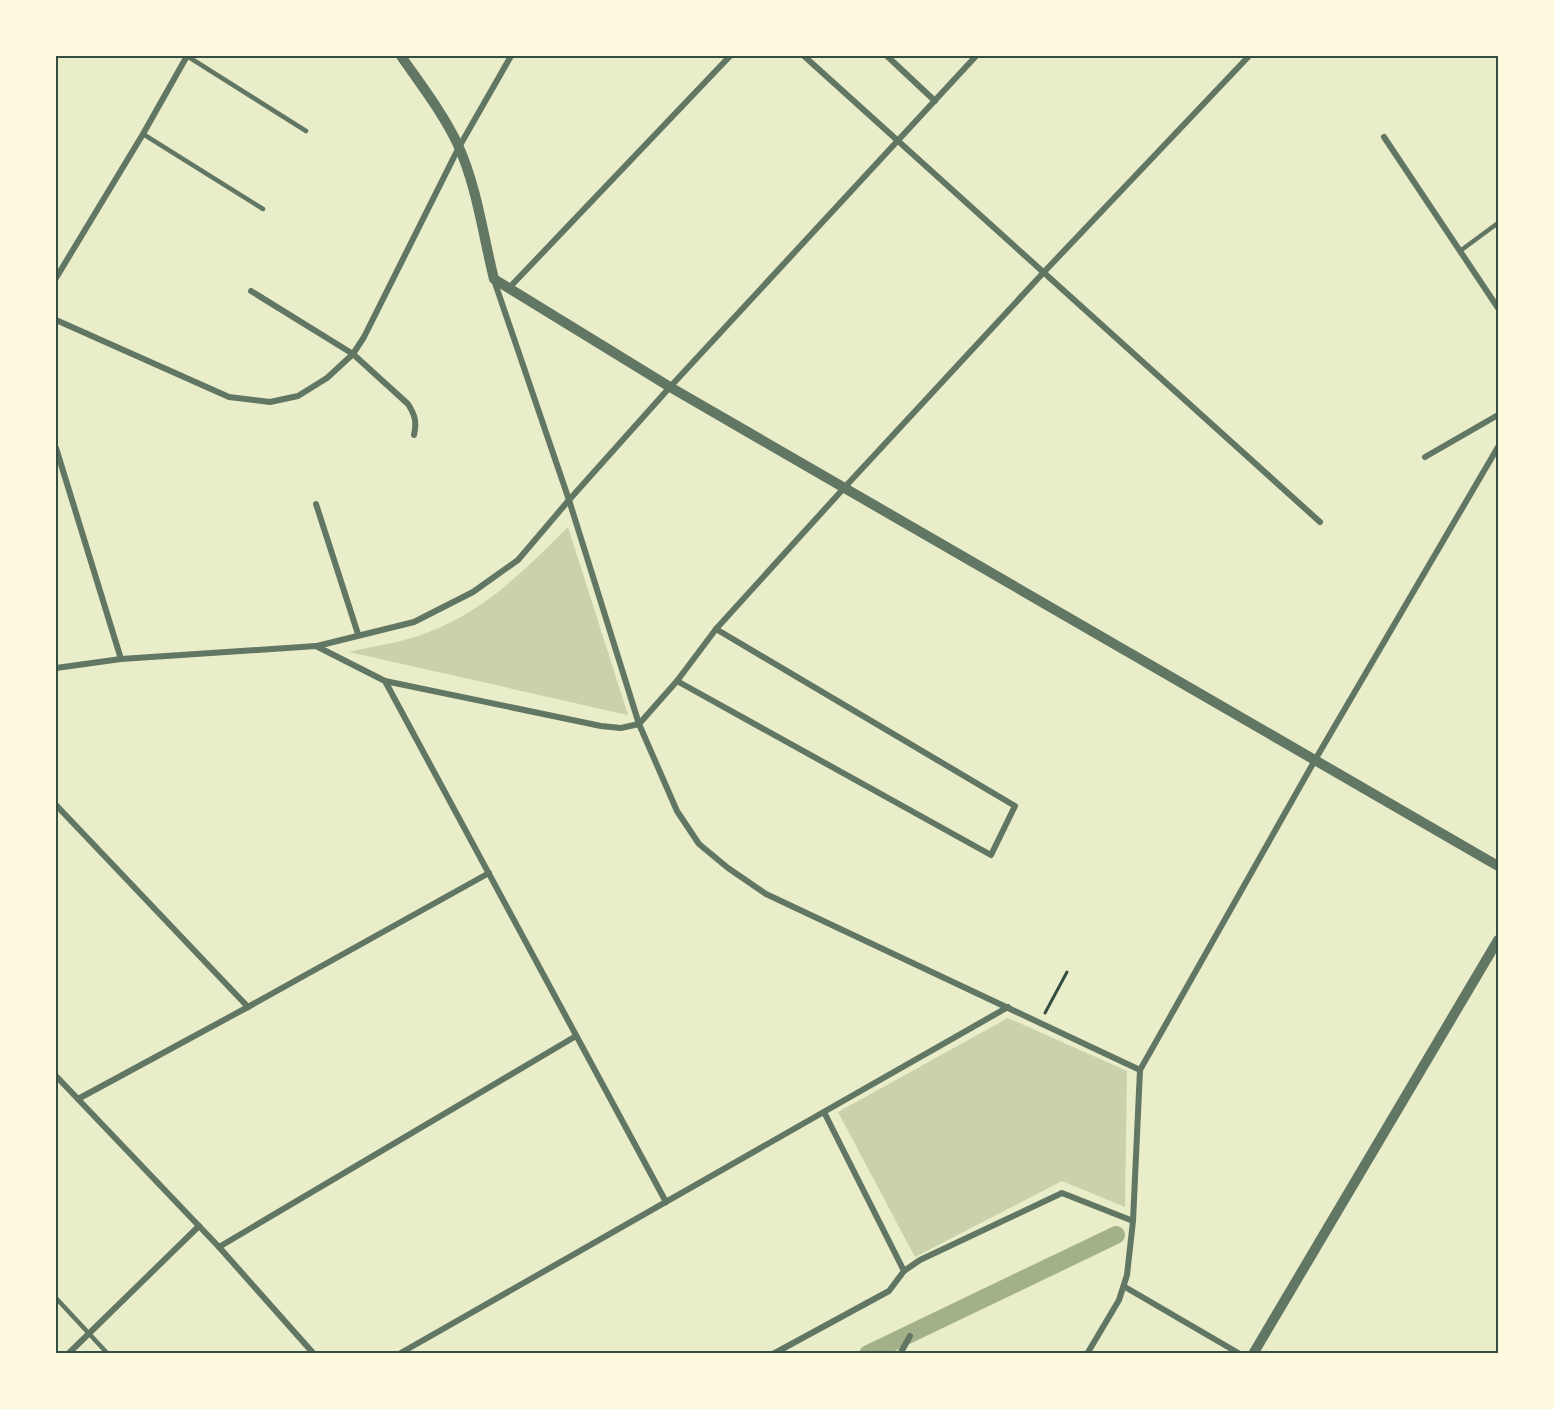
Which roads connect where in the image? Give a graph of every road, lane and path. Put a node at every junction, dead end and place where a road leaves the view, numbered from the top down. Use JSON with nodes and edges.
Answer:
{"nodes":[{"id":1,"x":187,"y":56,"type":"edge"},
{"id":2,"x":401,"y":56,"type":"edge"},
{"id":3,"x":511,"y":56,"type":"edge"},
{"id":4,"x":730,"y":56,"type":"edge"},
{"id":5,"x":804,"y":56,"type":"edge"},
{"id":6,"x":887,"y":56,"type":"edge"},
{"id":7,"x":976,"y":56,"type":"edge"},
{"id":8,"x":1249,"y":56,"type":"edge"},
{"id":9,"x":934,"y":101,"type":"junction"},
{"id":10,"x":306,"y":131,"type":"dead end"},
{"id":11,"x":143,"y":134,"type":"junction"},
{"id":12,"x":1384,"y":137,"type":"dead end"},
{"id":13,"x":897,"y":141,"type":"junction"},
{"id":14,"x":459,"y":147,"type":"junction"},
{"id":15,"x":263,"y":209,"type":"dead end"},
{"id":16,"x":1498,"y":223,"type":"edge"},
{"id":17,"x":1460,"y":251,"type":"junction"},
{"id":18,"x":1044,"y":272,"type":"junction"},
{"id":19,"x":56,"y":278,"type":"edge"},
{"id":20,"x":494,"y":279,"type":"junction"},
{"id":21,"x":509,"y":288,"type":"junction"},
{"id":22,"x":251,"y":291,"type":"dead end"},
{"id":23,"x":1498,"y":308,"type":"edge"},
{"id":24,"x":56,"y":320,"type":"edge"},
{"id":25,"x":353,"y":354,"type":"junction"},
{"id":26,"x":670,"y":387,"type":"junction"},
{"id":27,"x":1498,"y":415,"type":"edge"},
{"id":28,"x":414,"y":435,"type":"dead end"},
{"id":29,"x":1498,"y":447,"type":"edge"},
{"id":30,"x":56,"y":448,"type":"edge"},
{"id":31,"x":1425,"y":457,"type":"dead end"},
{"id":32,"x":844,"y":488,"type":"junction"},
{"id":33,"x":569,"y":500,"type":"junction"},
{"id":34,"x":316,"y":504,"type":"dead end"},
{"id":35,"x":1320,"y":522,"type":"dead end"},
{"id":36,"x":716,"y":629,"type":"junction"},
{"id":37,"x":358,"y":634,"type":"junction"},
{"id":38,"x":316,"y":646,"type":"junction"},
{"id":39,"x":121,"y":659,"type":"junction"},
{"id":40,"x":56,"y":668,"type":"edge"},
{"id":41,"x":385,"y":681,"type":"junction"},
{"id":42,"x":677,"y":681,"type":"junction"},
{"id":43,"x":639,"y":724,"type":"junction"},
{"id":44,"x":1315,"y":760,"type":"junction"},
{"id":45,"x":56,"y":805,"type":"edge"},
{"id":46,"x":1498,"y":866,"type":"edge"},
{"id":47,"x":489,"y":873,"type":"junction"},
{"id":48,"x":1498,"y":940,"type":"edge"},
{"id":49,"x":1067,"y":972,"type":"dead end"},
{"id":50,"x":248,"y":1007,"type":"junction"},
{"id":51,"x":1008,"y":1007,"type":"junction"},
{"id":52,"x":1040,"y":1023,"type":"junction"},
{"id":53,"x":576,"y":1036,"type":"junction"},
{"id":54,"x":1140,"y":1070,"type":"junction"},
{"id":55,"x":56,"y":1076,"type":"edge"},
{"id":56,"x":78,"y":1099,"type":"junction"},
{"id":57,"x":824,"y":1112,"type":"junction"},
{"id":58,"x":666,"y":1202,"type":"junction"},
{"id":59,"x":1132,"y":1221,"type":"junction"},
{"id":60,"x":199,"y":1226,"type":"junction"},
{"id":61,"x":219,"y":1247,"type":"junction"},
{"id":62,"x":904,"y":1271,"type":"junction"},
{"id":63,"x":1125,"y":1287,"type":"junction"},
{"id":64,"x":56,"y":1298,"type":"edge"},
{"id":65,"x":90,"y":1333,"type":"junction"},
{"id":66,"x":910,"y":1336,"type":"dead end"},
{"id":67,"x":68,"y":1353,"type":"edge"},
{"id":68,"x":108,"y":1353,"type":"edge"},
{"id":69,"x":314,"y":1353,"type":"edge"},
{"id":70,"x":399,"y":1353,"type":"edge"},
{"id":71,"x":773,"y":1353,"type":"edge"},
{"id":72,"x":900,"y":1353,"type":"edge"},
{"id":73,"x":1087,"y":1353,"type":"edge"},
{"id":74,"x":1240,"y":1353,"type":"edge"},
{"id":75,"x":1254,"y":1353,"type":"edge"}],
"edges":[{"from":1,"to":10,"type":"lane"},
{"from":1,"to":11,"type":"street"},
{"from":2,"to":14,"type":"street"},
{"from":3,"to":14,"type":"street"},
{"from":4,"to":21,"type":"street"},
{"from":5,"to":13,"type":"street"},
{"from":6,"to":9,"type":"street"},
{"from":7,"to":9,"type":"street"},
{"from":8,"to":18,"type":"street"},
{"from":9,"to":13,"type":"street"},
{"from":11,"to":15,"type":"lane"},
{"from":11,"to":19,"type":"street"},
{"from":12,"to":17,"type":"street"},
{"from":13,"to":18,"type":"street"},
{"from":13,"to":26,"type":"street"},
{"from":14,"to":20,"type":"street"},
{"from":14,"to":25,"type":"street"},
{"from":16,"to":17,"type":"lane"},
{"from":17,"to":23,"type":"street"},
{"from":18,"to":32,"type":"street"},
{"from":18,"to":35,"type":"street"},
{"from":20,"to":21,"type":"street"},
{"from":20,"to":33,"type":"street"},
{"from":21,"to":26,"type":"street"},
{"from":22,"to":25,"type":"street"},
{"from":24,"to":25,"type":"street"},
{"from":25,"to":28,"type":"street"},
{"from":26,"to":32,"type":"street"},
{"from":26,"to":33,"type":"street"},
{"from":27,"to":31,"type":"street"},
{"from":29,"to":44,"type":"street"},
{"from":30,"to":39,"type":"street"},
{"from":32,"to":36,"type":"street"},
{"from":32,"to":44,"type":"street"},
{"from":33,"to":37,"type":"street"},
{"from":33,"to":43,"type":"street"},
{"from":34,"to":37,"type":"street"},
{"from":36,"to":42,"type":"street"},
{"from":36,"to":42,"type":"street"},
{"from":37,"to":38,"type":"street"},
{"from":38,"to":39,"type":"street"},
{"from":38,"to":41,"type":"street"},
{"from":39,"to":40,"type":"street"},
{"from":41,"to":43,"type":"street"},
{"from":41,"to":47,"type":"street"},
{"from":42,"to":43,"type":"street"},
{"from":43,"to":51,"type":"street"},
{"from":44,"to":46,"type":"street"},
{"from":44,"to":54,"type":"street"},
{"from":45,"to":50,"type":"street"},
{"from":47,"to":50,"type":"street"},
{"from":47,"to":53,"type":"street"},
{"from":48,"to":75,"type":"street"},
{"from":49,"to":52,"type":"path"},
{"from":50,"to":56,"type":"street"},
{"from":51,"to":52,"type":"street"},
{"from":51,"to":57,"type":"street"},
{"from":52,"to":54,"type":"street"},
{"from":53,"to":58,"type":"street"},
{"from":53,"to":61,"type":"street"},
{"from":54,"to":59,"type":"street"},
{"from":55,"to":56,"type":"street"},
{"from":56,"to":60,"type":"street"},
{"from":57,"to":58,"type":"street"},
{"from":57,"to":62,"type":"street"},
{"from":58,"to":70,"type":"street"},
{"from":59,"to":62,"type":"street"},
{"from":59,"to":63,"type":"street"},
{"from":60,"to":61,"type":"street"},
{"from":60,"to":65,"type":"street"},
{"from":61,"to":69,"type":"street"},
{"from":62,"to":71,"type":"street"},
{"from":63,"to":73,"type":"street"},
{"from":63,"to":74,"type":"street"},
{"from":64,"to":65,"type":"lane"},
{"from":65,"to":67,"type":"street"},
{"from":65,"to":68,"type":"lane"},
{"from":66,"to":72,"type":"street"}]}
